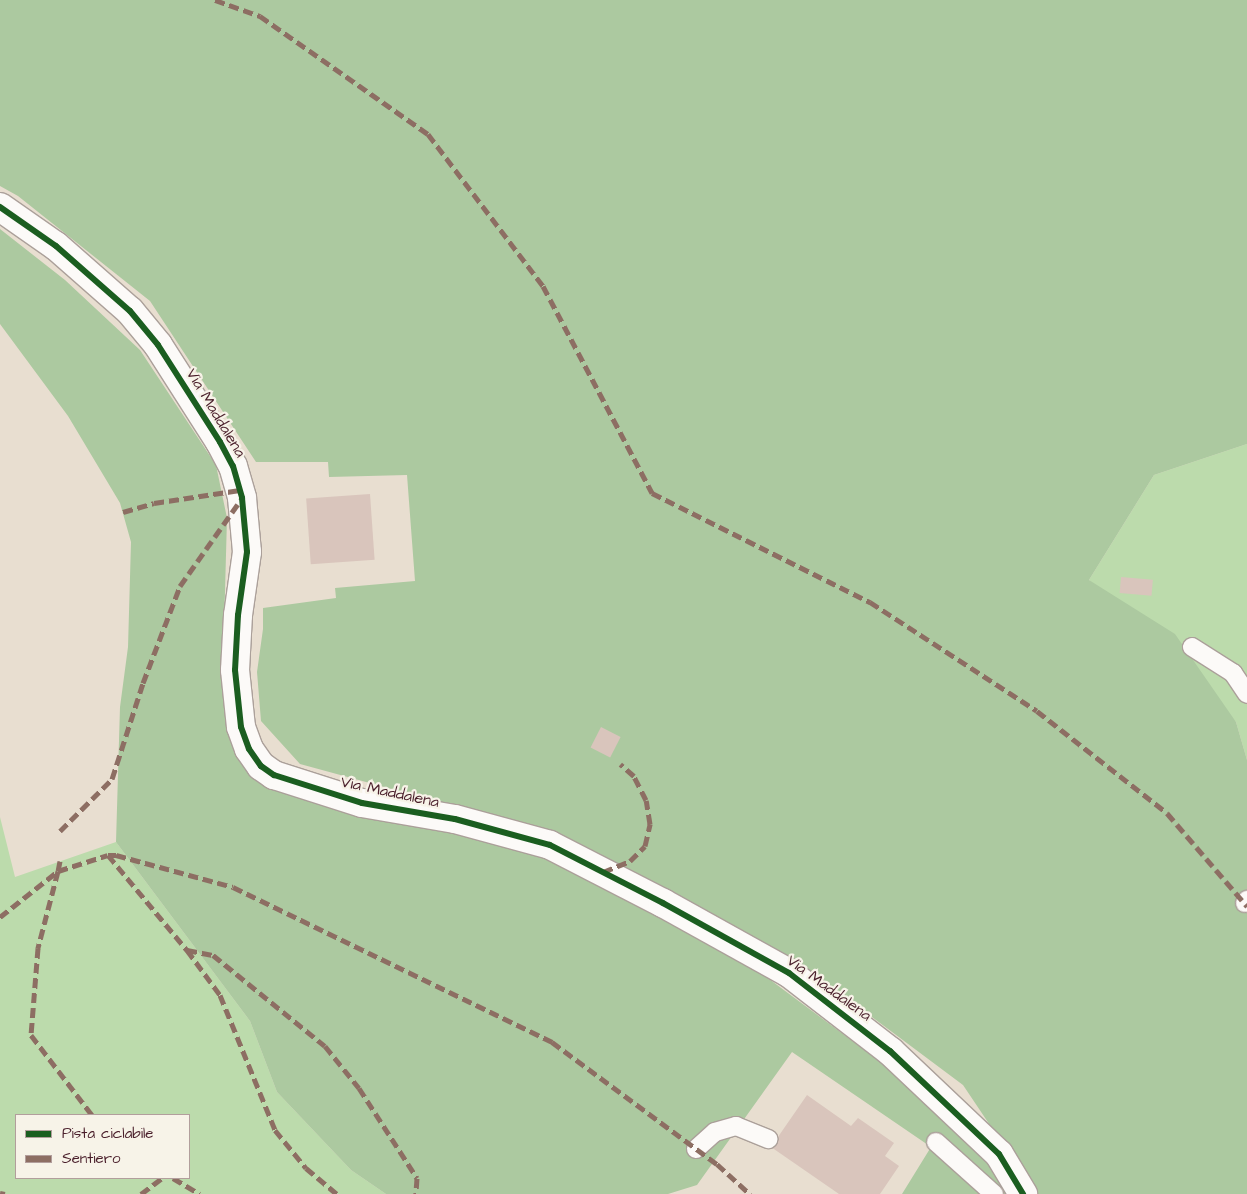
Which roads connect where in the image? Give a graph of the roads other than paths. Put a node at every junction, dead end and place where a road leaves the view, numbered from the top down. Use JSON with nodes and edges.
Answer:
{"nodes":[{"id":1,"x":0,"y":207,"type":"edge"},
{"id":2,"x":1192,"y":647,"type":"dead end"},
{"id":3,"x":1247,"y":694,"type":"edge"},
{"id":4,"x":768,"y":1139,"type":"dead end"},
{"id":5,"x":936,"y":1142,"type":"dead end"},
{"id":6,"x":696,"y":1149,"type":"dead end"},
{"id":7,"x":994,"y":1194,"type":"edge"},
{"id":8,"x":1023,"y":1194,"type":"edge"}],
"edges":[{"from":1,"to":8,"type":"street","name":"Via Maddalena"},
{"from":2,"to":3,"type":"lane"},
{"from":4,"to":6,"type":"lane"},
{"from":5,"to":7,"type":"lane"}]}
